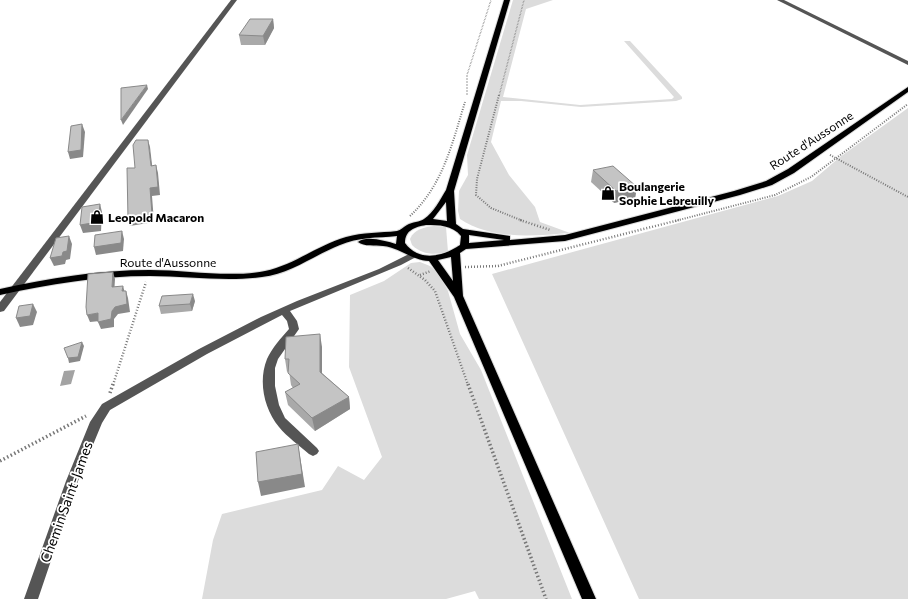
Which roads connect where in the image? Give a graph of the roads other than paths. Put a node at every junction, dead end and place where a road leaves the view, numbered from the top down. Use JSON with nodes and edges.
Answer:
{"nodes":[{"id":1,"x":234,"y":0,"type":"edge"},
{"id":2,"x":507,"y":0,"type":"edge"},
{"id":3,"x":780,"y":0,"type":"edge"},
{"id":4,"x":908,"y":63,"type":"edge"},
{"id":5,"x":908,"y":90,"type":"edge"},
{"id":6,"x":450,"y":190,"type":"junction"},
{"id":7,"x":426,"y":222,"type":"junction"},
{"id":8,"x":452,"y":225,"type":"junction"},
{"id":9,"x":462,"y":231,"type":"junction"},
{"id":10,"x":402,"y":233,"type":"junction"},
{"id":11,"x":534,"y":241,"type":"junction"},
{"id":12,"x":332,"y":245,"type":"junction"},
{"id":13,"x":464,"y":246,"type":"junction"},
{"id":14,"x":402,"y":248,"type":"junction"},
{"id":15,"x":455,"y":253,"type":"junction"},
{"id":16,"x":413,"y":255,"type":"junction"},
{"id":17,"x":432,"y":258,"type":"junction"},
{"id":18,"x":15,"y":289,"type":"junction"},
{"id":19,"x":0,"y":292,"type":"edge"},
{"id":20,"x":459,"y":297,"type":"junction"},
{"id":21,"x":0,"y":309,"type":"edge"},
{"id":22,"x":284,"y":310,"type":"junction"},
{"id":23,"x":313,"y":450,"type":"dead end"},
{"id":24,"x":31,"y":599,"type":"edge"},
{"id":25,"x":589,"y":599,"type":"edge"}],
"edges":[{"from":1,"to":18,"type":"street"},
{"from":2,"to":6,"type":"main road"},
{"from":3,"to":4,"type":"street"},
{"from":5,"to":11,"type":"main road","name":"Route d'Aussonne"},
{"from":6,"to":7,"type":"main road"},
{"from":6,"to":8,"type":"main road"},
{"from":7,"to":8,"type":"main road"},
{"from":7,"to":10,"type":"main road"},
{"from":8,"to":9,"type":"main road"},
{"from":9,"to":11,"type":"main road","name":"Route d'Aussonne"},
{"from":9,"to":13,"type":"main road"},
{"from":10,"to":12,"type":"main road","name":"Route d'Aussonne"},
{"from":10,"to":14,"type":"main road"},
{"from":11,"to":13,"type":"main road","name":"Route d'Aussonne"},
{"from":12,"to":14,"type":"main road","name":"Route d'Aussonne"},
{"from":12,"to":18,"type":"main road","name":"Route d'Aussonne"},
{"from":13,"to":15,"type":"main road"},
{"from":14,"to":16,"type":"main road"},
{"from":15,"to":17,"type":"main road"},
{"from":15,"to":20,"type":"main road"},
{"from":16,"to":17,"type":"main road"},
{"from":16,"to":22,"type":"street"},
{"from":17,"to":20,"type":"main road"},
{"from":18,"to":19,"type":"main road","name":"Route d'Aussonne"},
{"from":18,"to":21,"type":"street"},
{"from":20,"to":25,"type":"main road"},
{"from":22,"to":23,"type":"street"},
{"from":22,"to":24,"type":"street","name":"Chemin Saint-James"}]}
